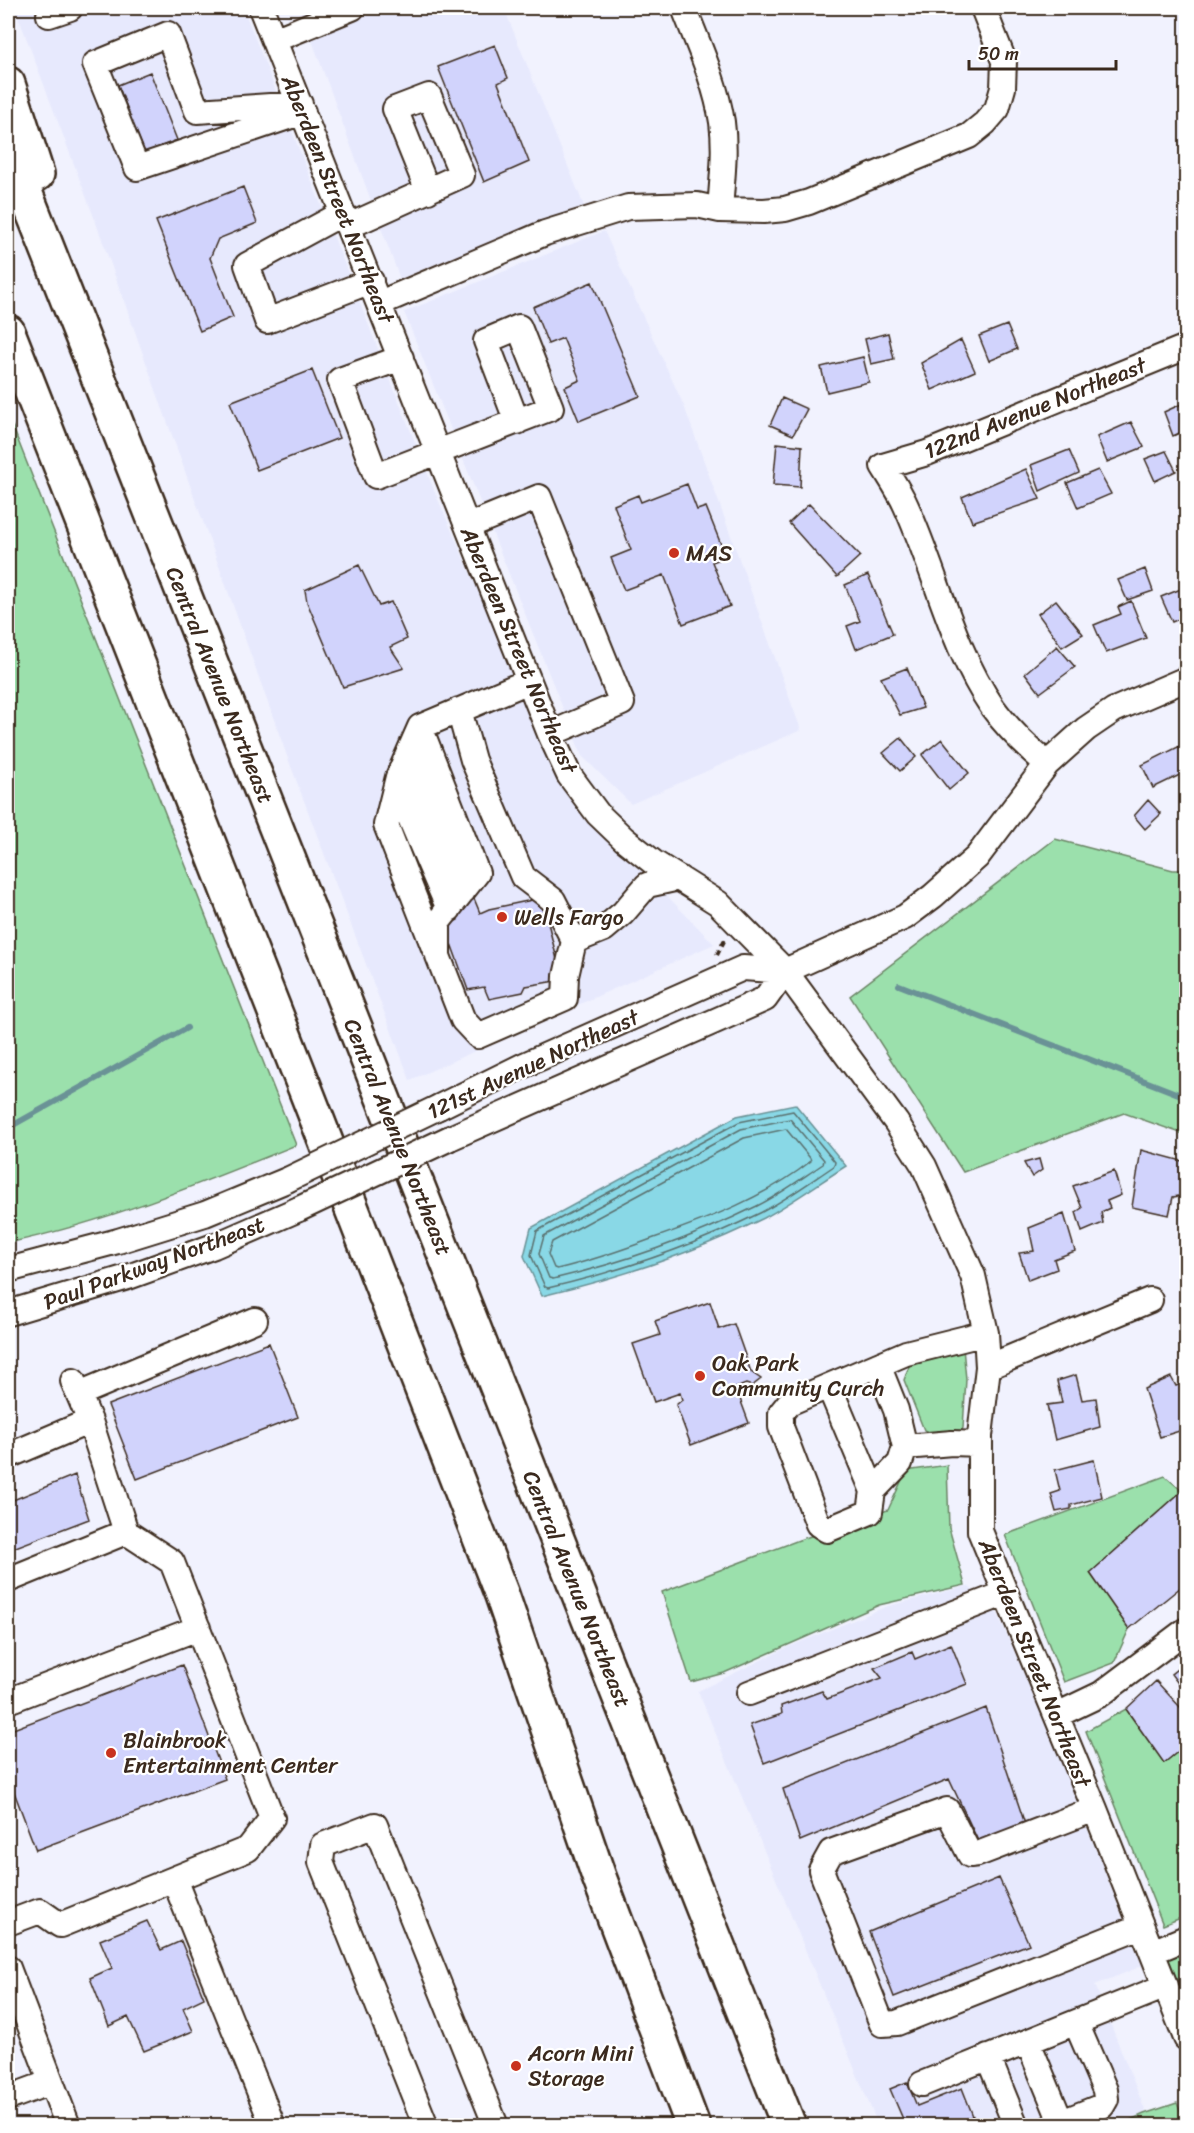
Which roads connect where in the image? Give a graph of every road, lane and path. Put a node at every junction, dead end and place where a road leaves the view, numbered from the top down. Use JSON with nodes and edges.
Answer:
{"nodes":[{"id":1,"x":261,"y":8,"type":"edge"},
{"id":2,"x":352,"y":8,"type":"edge"},
{"id":3,"x":684,"y":8,"type":"edge"},
{"id":4,"x":983,"y":8,"type":"edge"},
{"id":5,"x":274,"y":40,"type":"junction"},
{"id":6,"x":8,"y":84,"type":"edge"},
{"id":7,"x":301,"y":108,"type":"junction"},
{"id":8,"x":8,"y":149,"type":"edge"},
{"id":9,"x":428,"y":191,"type":"dead end"},
{"id":10,"x":720,"y":210,"type":"junction"},
{"id":11,"x":346,"y":219,"type":"junction"},
{"id":12,"x":375,"y":292,"type":"junction"},
{"id":13,"x":69,"y":303,"type":"junction"},
{"id":14,"x":8,"y":332,"type":"edge"},
{"id":15,"x":1186,"y":347,"type":"edge"},
{"id":16,"x":401,"y":358,"type":"junction"},
{"id":17,"x":517,"y":422,"type":"dead end"},
{"id":18,"x":439,"y":453,"type":"junction"},
{"id":19,"x":468,"y":526,"type":"junction"},
{"id":20,"x":1186,"y":679,"type":"edge"},
{"id":21,"x":529,"y":681,"type":"junction"},
{"id":22,"x":459,"y":710,"type":"junction"},
{"id":23,"x":550,"y":734,"type":"junction"},
{"id":24,"x":405,"y":764,"type":"junction"},
{"id":25,"x":1047,"y":764,"type":"junction"},
{"id":26,"x":679,"y":878,"type":"junction"},
{"id":27,"x":456,"y":900,"type":"junction"},
{"id":28,"x":574,"y":941,"type":"junction"},
{"id":29,"x":438,"y":956,"type":"junction"},
{"id":30,"x":785,"y":971,"type":"junction"},
{"id":31,"x":287,"y":1180,"type":"joint"},
{"id":32,"x":300,"y":1209,"type":"joint"},
{"id":33,"x":8,"y":1270,"type":"edge"},
{"id":34,"x":1150,"y":1300,"type":"dead end"},
{"id":35,"x":8,"y":1313,"type":"edge"},
{"id":36,"x":255,"y":1320,"type":"dead end"},
{"id":37,"x":986,"y":1333,"type":"junction"},
{"id":38,"x":878,"y":1365,"type":"junction"},
{"id":39,"x":988,"y":1366,"type":"junction"},
{"id":40,"x":829,"y":1386,"type":"junction"},
{"id":41,"x":90,"y":1421,"type":"junction"},
{"id":42,"x":980,"y":1444,"type":"junction"},
{"id":43,"x":905,"y":1448,"type":"junction"},
{"id":44,"x":8,"y":1456,"type":"edge"},
{"id":45,"x":873,"y":1491,"type":"junction"},
{"id":46,"x":126,"y":1532,"type":"junction"},
{"id":47,"x":8,"y":1580,"type":"edge"},
{"id":48,"x":1006,"y":1593,"type":"junction"},
{"id":49,"x":198,"y":1629,"type":"junction"},
{"id":50,"x":1186,"y":1630,"type":"edge"},
{"id":51,"x":749,"y":1693,"type":"dead end"},
{"id":52,"x":8,"y":1701,"type":"edge"},
{"id":53,"x":1057,"y":1715,"type":"junction"},
{"id":54,"x":1095,"y":1809,"type":"junction"},
{"id":55,"x":174,"y":1879,"type":"junction"},
{"id":56,"x":8,"y":1923,"type":"edge"},
{"id":57,"x":1142,"y":1926,"type":"junction"},
{"id":58,"x":1186,"y":1938,"type":"edge"},
{"id":59,"x":1152,"y":1952,"type":"junction"},
{"id":60,"x":8,"y":1968,"type":"edge"},
{"id":61,"x":1166,"y":1986,"type":"junction"},
{"id":62,"x":1076,"y":2023,"type":"junction"},
{"id":63,"x":1186,"y":2038,"type":"edge"},
{"id":64,"x":1028,"y":2042,"type":"junction"},
{"id":65,"x":988,"y":2057,"type":"junction"},
{"id":66,"x":51,"y":2082,"type":"junction"},
{"id":67,"x":922,"y":2084,"type":"dead end"},
{"id":68,"x":8,"y":2098,"type":"edge"},
{"id":69,"x":1057,"y":2124,"type":"edge"},
{"id":70,"x":68,"y":2126,"type":"edge"},
{"id":71,"x":273,"y":2126,"type":"edge"},
{"id":72,"x":426,"y":2126,"type":"edge"},
{"id":73,"x":496,"y":2126,"type":"edge"},
{"id":74,"x":693,"y":2126,"type":"edge"},
{"id":75,"x":789,"y":2126,"type":"edge"},
{"id":76,"x":1016,"y":2126,"type":"edge"}],
"edges":[{"from":1,"to":5,"type":"street","name":"Aberdeen Street Northeast"},
{"from":2,"to":5,"type":"street"},
{"from":3,"to":10,"type":"street"},
{"from":4,"to":10,"type":"street"},
{"from":5,"to":7,"type":"street","name":"Aberdeen Street Northeast"},
{"from":6,"to":13,"type":"highway"},
{"from":7,"to":7,"type":"street"},
{"from":7,"to":11,"type":"street","name":"Aberdeen Street Northeast"},
{"from":8,"to":13,"type":"highway","name":"Central Avenue Northeast"},
{"from":9,"to":11,"type":"street"},
{"from":10,"to":12,"type":"street"},
{"from":11,"to":12,"type":"street","name":"Aberdeen Street Northeast"},
{"from":11,"to":12,"type":"street"},
{"from":12,"to":16,"type":"street","name":"Aberdeen Street Northeast"},
{"from":13,"to":75,"type":"highway","name":"Central Avenue Northeast"},
{"from":14,"to":74,"type":"highway"},
{"from":15,"to":25,"type":"street","name":"122nd Avenue Northeast"},
{"from":16,"to":18,"type":"street","name":"Aberdeen Street Northeast"},
{"from":16,"to":18,"type":"street"},
{"from":17,"to":18,"type":"street"},
{"from":18,"to":19,"type":"street","name":"Aberdeen Street Northeast"},
{"from":19,"to":21,"type":"street","name":"Aberdeen Street Northeast"},
{"from":19,"to":23,"type":"street"},
{"from":20,"to":25,"type":"street","name":"121st Avenue Northeast"},
{"from":21,"to":22,"type":"street"},
{"from":21,"to":23,"type":"street","name":"Aberdeen Street Northeast"},
{"from":22,"to":24,"type":"street"},
{"from":22,"to":28,"type":"street"},
{"from":23,"to":26,"type":"street","name":"Aberdeen Street Northeast"},
{"from":24,"to":27,"type":"street"},
{"from":24,"to":27,"type":"street"},
{"from":24,"to":27,"type":"street"},
{"from":24,"to":29,"type":"street"},
{"from":25,"to":30,"type":"street","name":"121st Avenue Northeast"},
{"from":26,"to":28,"type":"street"},
{"from":26,"to":30,"type":"street","name":"Aberdeen Street Northeast"},
{"from":27,"to":29,"type":"street"},
{"from":28,"to":29,"type":"street"},
{"from":30,"to":31,"type":"street","name":"121st Avenue Northeast","bridge":true},
{"from":30,"to":32,"type":"street","name":"121st Avenue Northeast","bridge":true},
{"from":30,"to":37,"type":"street","name":"Aberdeen Street Northeast"},
{"from":31,"to":33,"type":"street","name":"Paul Parkway Northeast"},
{"from":32,"to":35,"type":"street","name":"Paul Parkway Northeast"},
{"from":34,"to":39,"type":"street"},
{"from":36,"to":41,"type":"street"},
{"from":37,"to":38,"type":"street"},
{"from":37,"to":39,"type":"street","name":"Aberdeen Street Northeast"},
{"from":38,"to":40,"type":"street"},
{"from":38,"to":43,"type":"street"},
{"from":39,"to":42,"type":"street","name":"Aberdeen Street Northeast"},
{"from":40,"to":45,"type":"street"},
{"from":40,"to":45,"type":"street"},
{"from":41,"to":44,"type":"street"},
{"from":41,"to":46,"type":"street"},
{"from":42,"to":43,"type":"street"},
{"from":42,"to":48,"type":"street","name":"Aberdeen Street Northeast"},
{"from":43,"to":45,"type":"street"},
{"from":46,"to":47,"type":"street"},
{"from":46,"to":49,"type":"street"},
{"from":48,"to":51,"type":"street"},
{"from":48,"to":53,"type":"street","name":"Aberdeen Street Northeast"},
{"from":49,"to":52,"type":"street"},
{"from":49,"to":55,"type":"street"},
{"from":50,"to":53,"type":"street"},
{"from":53,"to":54,"type":"street","name":"Aberdeen Street Northeast"},
{"from":54,"to":57,"type":"street","name":"Aberdeen Street Northeast"},
{"from":54,"to":57,"type":"street"},
{"from":55,"to":56,"type":"street"},
{"from":55,"to":71,"type":"street"},
{"from":57,"to":59,"type":"street","name":"Aberdeen Street Northeast"},
{"from":58,"to":59,"type":"street"},
{"from":59,"to":61,"type":"street","name":"Aberdeen Street Northeast"},
{"from":60,"to":66,"type":"street"},
{"from":61,"to":62,"type":"street"},
{"from":61,"to":63,"type":"street","name":"Aberdeen Street Northeast"},
{"from":62,"to":64,"type":"street"},
{"from":62,"to":69,"type":"street"},
{"from":64,"to":65,"type":"street"},
{"from":64,"to":69,"type":"street"},
{"from":65,"to":67,"type":"street"},
{"from":65,"to":76,"type":"street"},
{"from":66,"to":68,"type":"street"},
{"from":66,"to":70,"type":"street"},
{"from":72,"to":73,"type":"street"}]}
